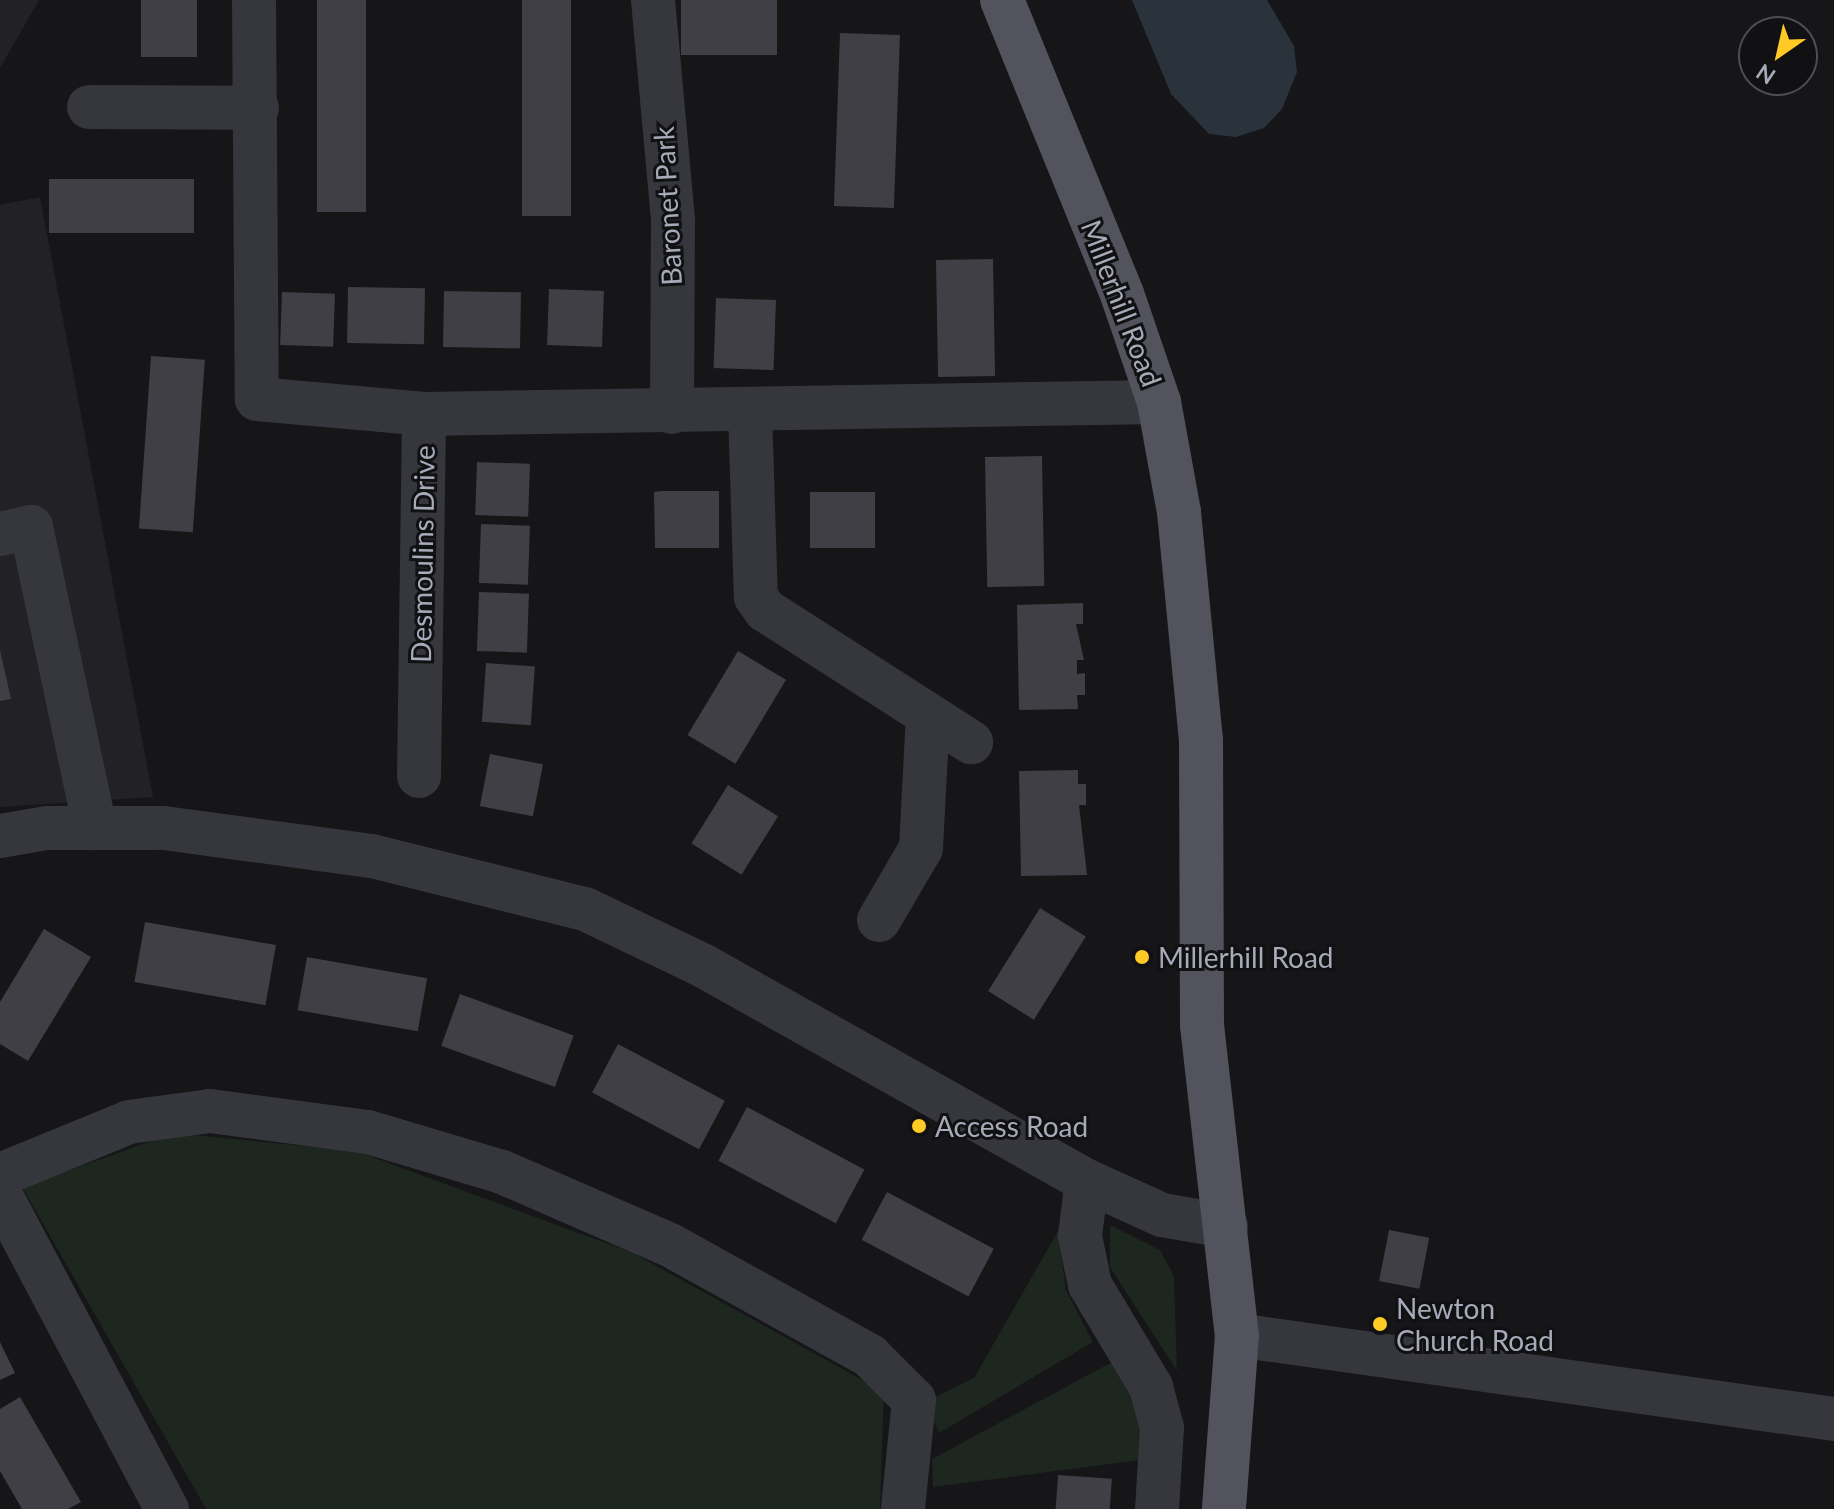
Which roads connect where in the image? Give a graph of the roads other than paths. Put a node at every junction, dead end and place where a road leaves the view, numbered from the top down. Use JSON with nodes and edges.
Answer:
{"nodes":[{"id":1,"x":254,"y":0,"type":"edge"},
{"id":2,"x":653,"y":0,"type":"edge"},
{"id":3,"x":998,"y":7,"type":"edge"},
{"id":4,"x":89,"y":107,"type":"dead end"},
{"id":5,"x":257,"y":108,"type":"junction"},
{"id":6,"x":1159,"y":402,"type":"junction"},
{"id":7,"x":750,"y":411,"type":"junction"},
{"id":8,"x":672,"y":412,"type":"junction"},
{"id":9,"x":424,"y":414,"type":"junction"},
{"id":10,"x":0,"y":534,"type":"edge"},
{"id":11,"x":928,"y":715,"type":"junction"},
{"id":12,"x":971,"y":742,"type":"dead end"},
{"id":13,"x":419,"y":776,"type":"dead end"},
{"id":14,"x":95,"y":828,"type":"junction"},
{"id":15,"x":0,"y":836,"type":"edge"},
{"id":16,"x":879,"y":920,"type":"dead end"},
{"id":17,"x":0,"y":1175,"type":"edge"},
{"id":18,"x":1087,"y":1181,"type":"junction"},
{"id":19,"x":0,"y":1194,"type":"edge"},
{"id":20,"x":1226,"y":1226,"type":"junction"},
{"id":21,"x":1237,"y":1335,"type":"junction"},
{"id":22,"x":1834,"y":1419,"type":"edge"},
{"id":23,"x":167,"y":1509,"type":"edge"},
{"id":24,"x":903,"y":1509,"type":"edge"},
{"id":25,"x":1157,"y":1509,"type":"edge"},
{"id":26,"x":1224,"y":1509,"type":"edge"}],
"edges":[{"from":1,"to":5,"type":"street"},
{"from":2,"to":8,"type":"street","name":"Baronet Park"},
{"from":3,"to":6,"type":"main road","name":"Millerhill Road"},
{"from":4,"to":5,"type":"street"},
{"from":5,"to":9,"type":"street"},
{"from":6,"to":7,"type":"street"},
{"from":6,"to":20,"type":"main road","name":"Millerhill Road"},
{"from":7,"to":8,"type":"street"},
{"from":7,"to":11,"type":"street"},
{"from":8,"to":9,"type":"street","name":"Desmoulins Drive"},
{"from":9,"to":13,"type":"street","name":"Desmoulins Drive"},
{"from":10,"to":14,"type":"street"},
{"from":11,"to":12,"type":"street"},
{"from":11,"to":16,"type":"street"},
{"from":14,"to":15,"type":"street"},
{"from":14,"to":18,"type":"street"},
{"from":17,"to":24,"type":"street"},
{"from":18,"to":20,"type":"street"},
{"from":18,"to":25,"type":"street"},
{"from":19,"to":23,"type":"street"},
{"from":20,"to":21,"type":"main road","name":"Millerhill Road"},
{"from":21,"to":22,"type":"street"},
{"from":21,"to":26,"type":"main road","name":"Millerhill Road"}]}
